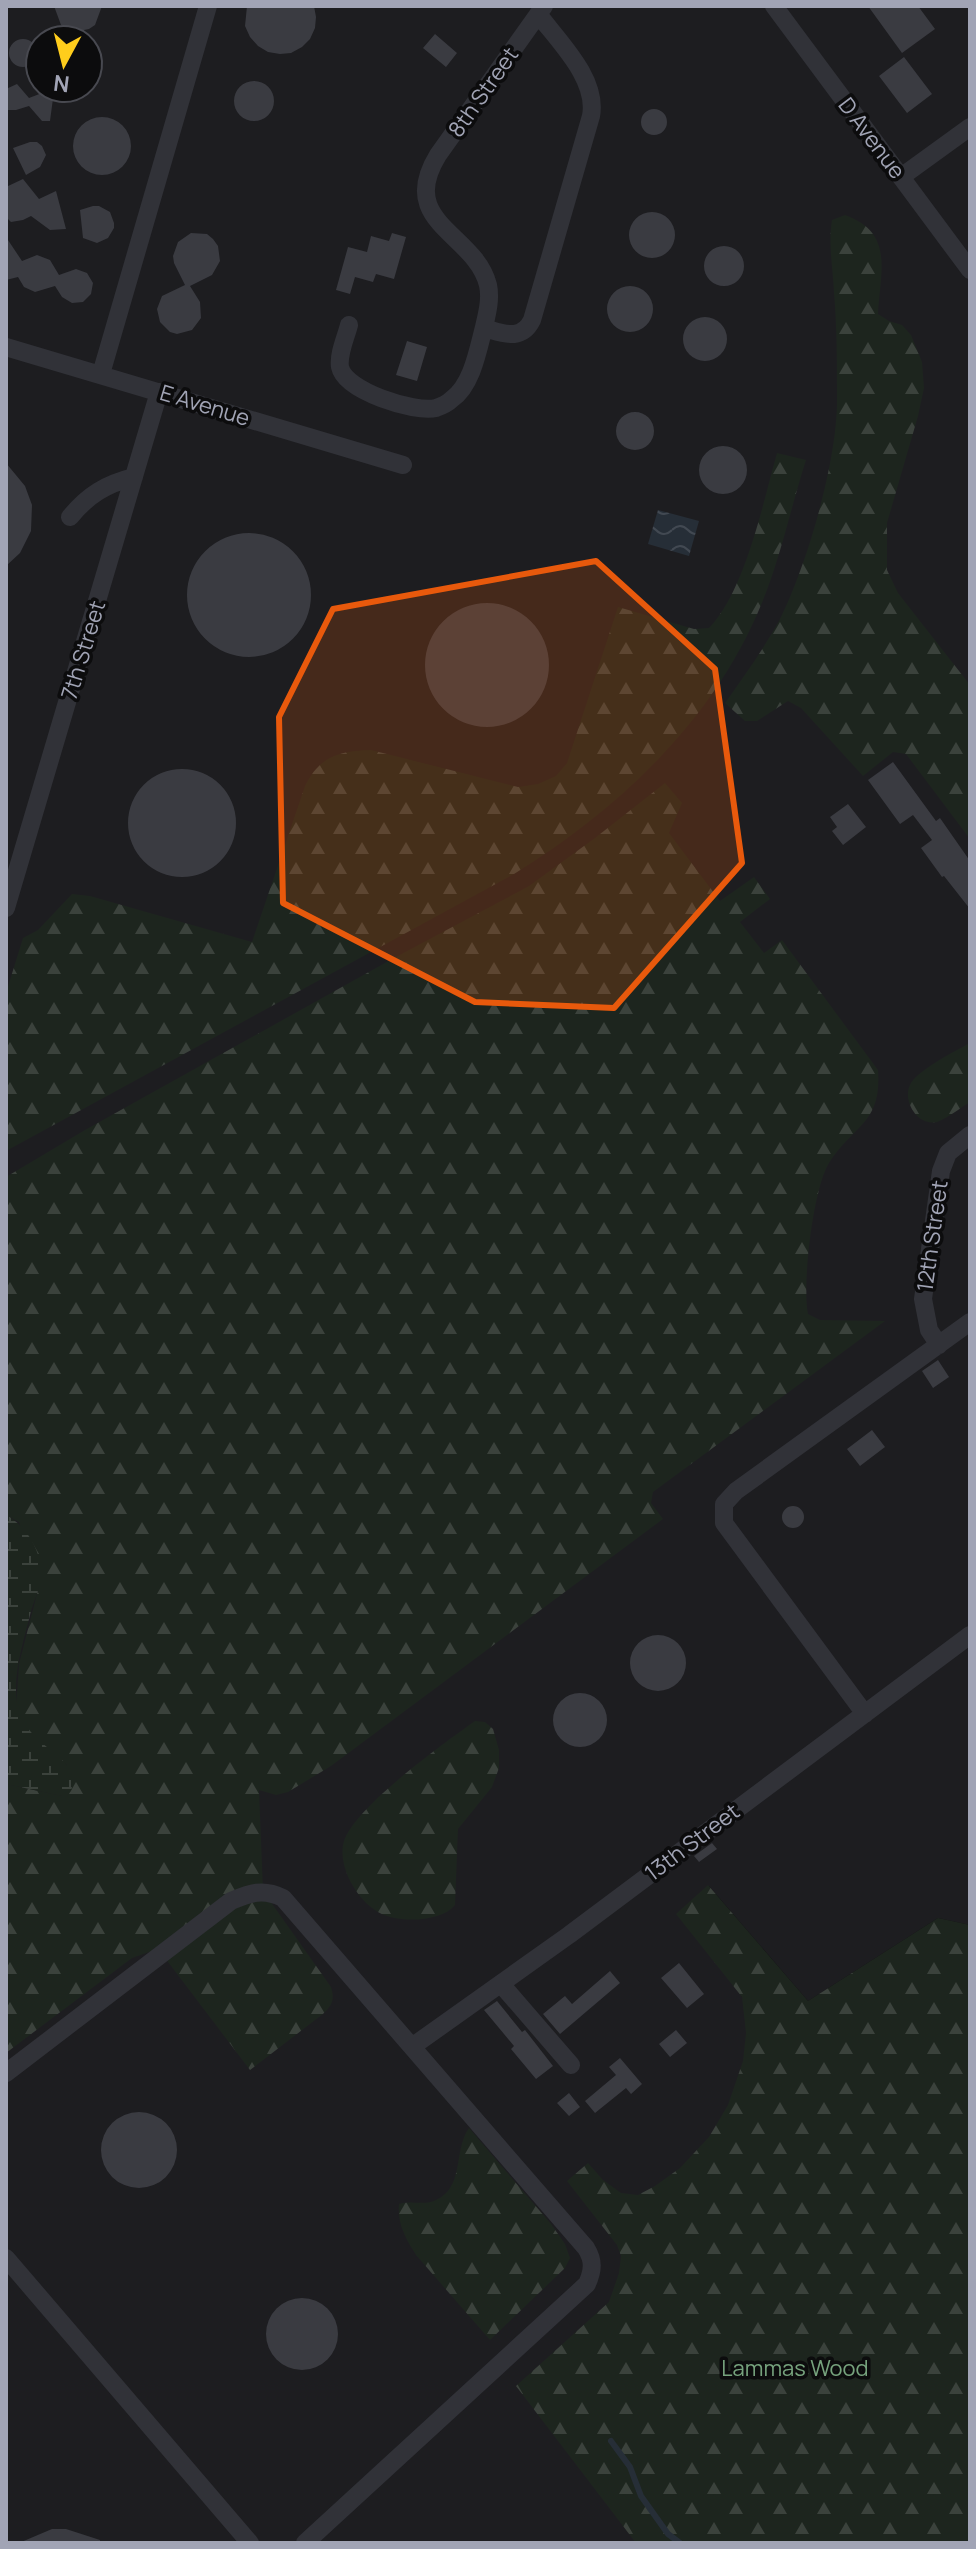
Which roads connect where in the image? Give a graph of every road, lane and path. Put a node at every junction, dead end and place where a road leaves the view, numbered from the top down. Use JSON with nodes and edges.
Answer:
{"nodes":[{"id":1,"x":208,"y":6,"type":"edge"},
{"id":2,"x":774,"y":6,"type":"edge"},
{"id":3,"x":541,"y":10,"type":"edge"},
{"id":4,"x":970,"y":127,"type":"edge"},
{"id":5,"x":901,"y":177,"type":"junction"},
{"id":6,"x":970,"y":270,"type":"edge"},
{"id":7,"x":349,"y":325,"type":"dead end"},
{"id":8,"x":484,"y":328,"type":"junction"},
{"id":9,"x":6,"y":347,"type":"edge"},
{"id":10,"x":101,"y":374,"type":"junction"},
{"id":11,"x":159,"y":392,"type":"junction"},
{"id":12,"x":403,"y":465,"type":"dead end"},
{"id":13,"x":134,"y":477,"type":"junction"},
{"id":14,"x":70,"y":517,"type":"dead end"},
{"id":15,"x":6,"y":908,"type":"edge"},
{"id":16,"x":970,"y":1135,"type":"edge"},
{"id":17,"x":970,"y":1322,"type":"edge"},
{"id":18,"x":939,"y":1345,"type":"junction"},
{"id":19,"x":970,"y":1635,"type":"edge"},
{"id":20,"x":865,"y":1714,"type":"junction"},
{"id":21,"x":501,"y":1984,"type":"junction"},
{"id":22,"x":413,"y":2046,"type":"junction"},
{"id":23,"x":571,"y":2065,"type":"dead end"},
{"id":24,"x":6,"y":2073,"type":"edge"},
{"id":25,"x":6,"y":2258,"type":"edge"},
{"id":26,"x":250,"y":2543,"type":"edge"},
{"id":27,"x":305,"y":2543,"type":"edge"}],
"edges":[{"from":1,"to":10,"type":"lane"},
{"from":2,"to":5,"type":"lane","name":"D Avenue"},
{"from":3,"to":8,"type":"lane","name":"8th Street"},
{"from":3,"to":8,"type":"lane"},
{"from":4,"to":5,"type":"lane"},
{"from":5,"to":6,"type":"lane","name":"D Avenue"},
{"from":7,"to":8,"type":"lane"},
{"from":9,"to":10,"type":"lane","name":"E Avenue"},
{"from":10,"to":11,"type":"lane","name":"E Avenue"},
{"from":11,"to":12,"type":"lane","name":"E Avenue"},
{"from":11,"to":13,"type":"lane","name":"7th Street"},
{"from":13,"to":14,"type":"lane"},
{"from":13,"to":15,"type":"lane","name":"7th Street"},
{"from":16,"to":18,"type":"lane","name":"12th Street"},
{"from":17,"to":18,"type":"lane"},
{"from":18,"to":20,"type":"lane"},
{"from":19,"to":20,"type":"lane","name":"13th Street"},
{"from":20,"to":21,"type":"lane","name":"13th Street"},
{"from":21,"to":22,"type":"lane","name":"13th Street"},
{"from":21,"to":23,"type":"lane"},
{"from":22,"to":24,"type":"lane"},
{"from":22,"to":27,"type":"lane"},
{"from":25,"to":26,"type":"lane"}]}
